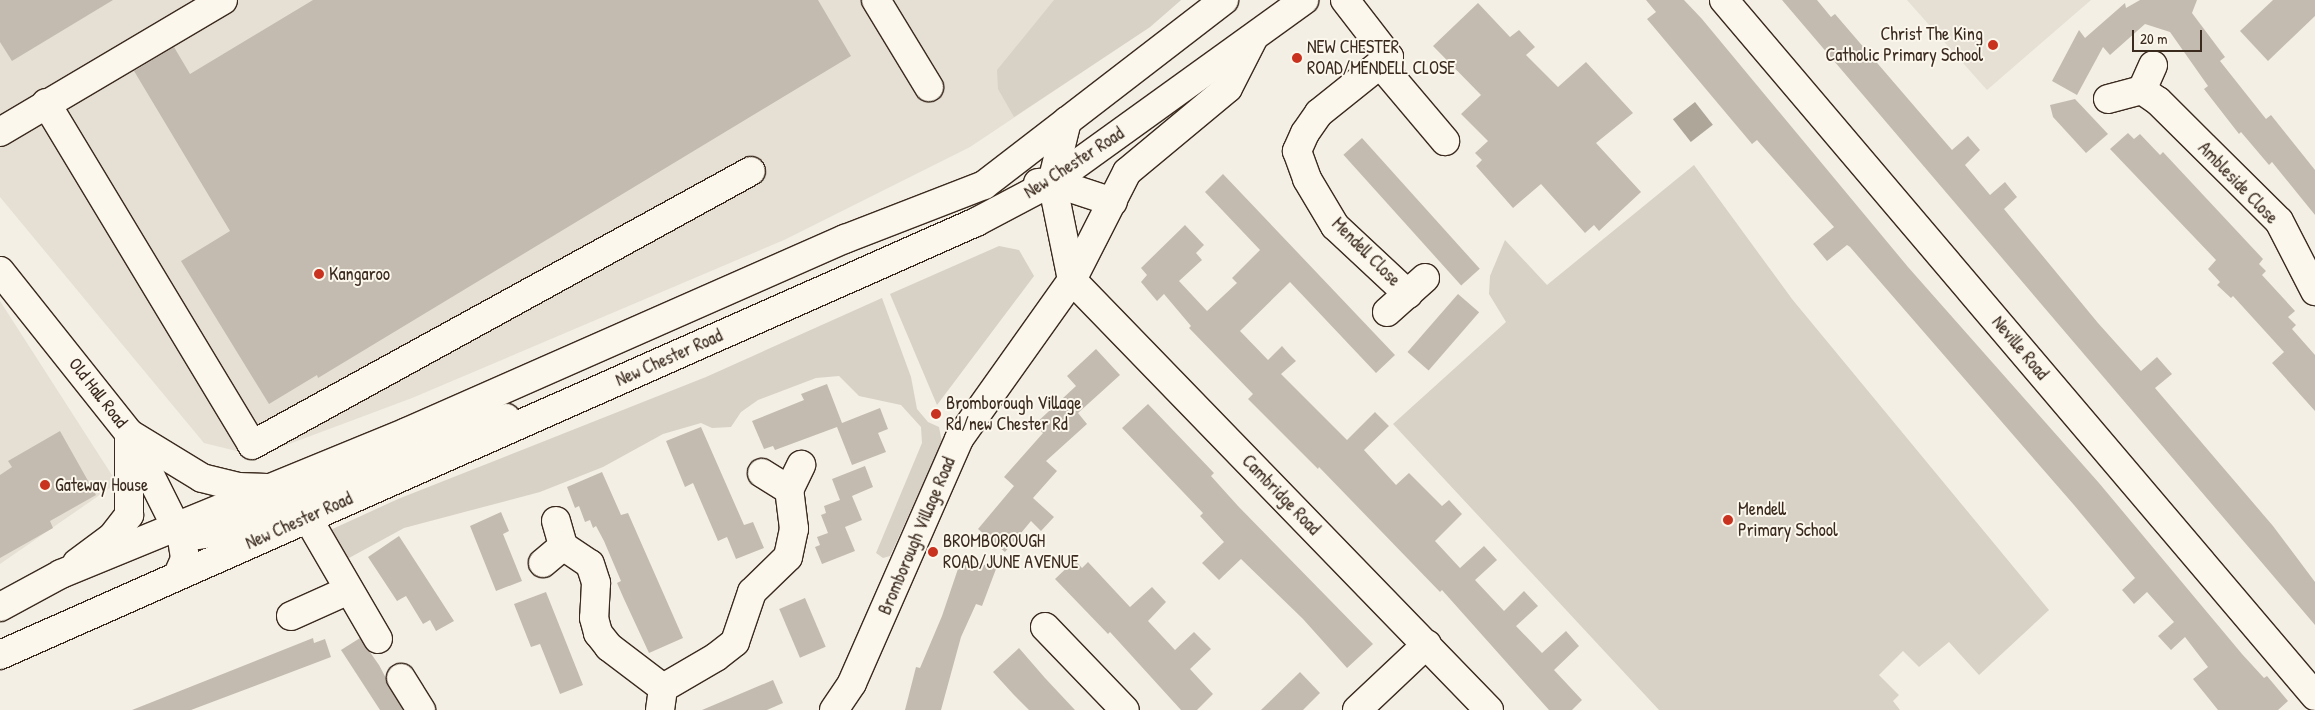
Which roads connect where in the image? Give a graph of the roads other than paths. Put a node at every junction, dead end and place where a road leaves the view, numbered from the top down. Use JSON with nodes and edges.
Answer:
{"nodes":[{"id":1,"x":223,"y":0,"type":"edge"},
{"id":2,"x":876,"y":0,"type":"edge"},
{"id":3,"x":1224,"y":0,"type":"edge"},
{"id":4,"x":1304,"y":0,"type":"edge"},
{"id":5,"x":1345,"y":0,"type":"edge"},
{"id":6,"x":1724,"y":0,"type":"edge"},
{"id":7,"x":1255,"y":35,"type":"junction"},
{"id":8,"x":1380,"y":64,"type":"junction"},
{"id":9,"x":2153,"y":65,"type":"dead end"},
{"id":10,"x":929,"y":87,"type":"dead end"},
{"id":11,"x":2142,"y":90,"type":"junction"},
{"id":12,"x":2108,"y":99,"type":"dead end"},
{"id":13,"x":46,"y":104,"type":"junction"},
{"id":14,"x":1067,"y":121,"type":"junction"},
{"id":15,"x":0,"y":132,"type":"edge"},
{"id":16,"x":1445,"y":141,"type":"dead end"},
{"id":17,"x":751,"y":171,"type":"dead end"},
{"id":18,"x":1052,"y":182,"type":"junction"},
{"id":19,"x":984,"y":185,"type":"junction"},
{"id":20,"x":1113,"y":202,"type":"junction"},
{"id":21,"x":0,"y":271,"type":"edge"},
{"id":22,"x":1072,"y":280,"type":"junction"},
{"id":23,"x":2315,"y":291,"type":"edge"},
{"id":24,"x":1387,"y":312,"type":"dead end"},
{"id":25,"x":699,"y":344,"type":"junction"},
{"id":26,"x":129,"y":433,"type":"junction"},
{"id":27,"x":801,"y":465,"type":"dead end"},
{"id":28,"x":762,"y":473,"type":"dead end"},
{"id":29,"x":268,"y":488,"type":"junction"},
{"id":30,"x":789,"y":490,"type":"junction"},
{"id":31,"x":307,"y":517,"type":"junction"},
{"id":32,"x":178,"y":526,"type":"junction"},
{"id":33,"x":543,"y":563,"type":"dead end"},
{"id":34,"x":61,"y":574,"type":"junction"},
{"id":35,"x":178,"y":575,"type":"junction"},
{"id":36,"x":347,"y":591,"type":"junction"},
{"id":37,"x":0,"y":607,"type":"edge"},
{"id":38,"x":291,"y":616,"type":"dead end"},
{"id":39,"x":1045,"y":627,"type":"dead end"},
{"id":40,"x":378,"y":639,"type":"dead end"},
{"id":41,"x":1427,"y":644,"type":"junction"},
{"id":42,"x":0,"y":655,"type":"edge"},
{"id":43,"x":401,"y":678,"type":"dead end"},
{"id":44,"x":2315,"y":696,"type":"edge"},
{"id":45,"x":661,"y":699,"type":"edge"},
{"id":46,"x":421,"y":710,"type":"edge"},
{"id":47,"x":834,"y":710,"type":"edge"},
{"id":48,"x":1125,"y":710,"type":"edge"},
{"id":49,"x":1357,"y":710,"type":"edge"},
{"id":50,"x":1489,"y":710,"type":"edge"}],
"edges":[{"from":1,"to":13,"type":"main road"},
{"from":2,"to":10,"type":"main road"},
{"from":3,"to":14,"type":"main road","name":"New Chester Road"},
{"from":4,"to":7,"type":"main road","name":"New Chester Road"},
{"from":5,"to":8,"type":"main road"},
{"from":6,"to":44,"type":"main road","name":"Neville Road"},
{"from":7,"to":18,"type":"main road","name":"New Chester Road"},
{"from":7,"to":20,"type":"main road","name":"Bromborough Village Road"},
{"from":8,"to":16,"type":"main road"},
{"from":8,"to":24,"type":"main road","name":"Mendell Close"},
{"from":9,"to":11,"type":"main road"},
{"from":11,"to":12,"type":"main road"},
{"from":11,"to":23,"type":"main road","name":"Ambleside Close"},
{"from":13,"to":15,"type":"main road"},
{"from":13,"to":17,"type":"main road"},
{"from":14,"to":18,"type":"main road"},
{"from":14,"to":19,"type":"main road","name":"New Chester Road"},
{"from":18,"to":19,"type":"main road"},
{"from":18,"to":20,"type":"main road"},
{"from":18,"to":22,"type":"main road"},
{"from":18,"to":25,"type":"main road","name":"New Chester Road"},
{"from":19,"to":29,"type":"main road","name":"New Chester Road"},
{"from":20,"to":22,"type":"main road","name":"Bromborough Village Road"},
{"from":21,"to":26,"type":"main road","name":"Old Hall Road"},
{"from":22,"to":41,"type":"main road","name":"Cambridge Road"},
{"from":22,"to":47,"type":"main road","name":"Bromborough Village Road"},
{"from":25,"to":31,"type":"main road","name":"New Chester Road"},
{"from":25,"to":32,"type":"main road"},
{"from":26,"to":29,"type":"main road"},
{"from":26,"to":32,"type":"main road","name":"Old Hall Road"},
{"from":26,"to":34,"type":"main road"},
{"from":27,"to":30,"type":"main road"},
{"from":28,"to":30,"type":"main road"},
{"from":29,"to":32,"type":"main road","name":"New Chester Road"},
{"from":30,"to":45,"type":"main road"},
{"from":31,"to":35,"type":"main road","name":"New Chester Road"},
{"from":31,"to":36,"type":"main road"},
{"from":32,"to":34,"type":"main road","name":"New Chester Road"},
{"from":32,"to":35,"type":"main road","name":"Old Hall Road"},
{"from":33,"to":45,"type":"main road"},
{"from":34,"to":37,"type":"main road","name":"New Chester Road"},
{"from":35,"to":42,"type":"main road","name":"New Chester Road"},
{"from":36,"to":38,"type":"main road"},
{"from":36,"to":40,"type":"main road"},
{"from":39,"to":48,"type":"main road"},
{"from":41,"to":49,"type":"main road"},
{"from":41,"to":50,"type":"main road","name":"Cambridge Road"},
{"from":43,"to":46,"type":"main road"}]}
